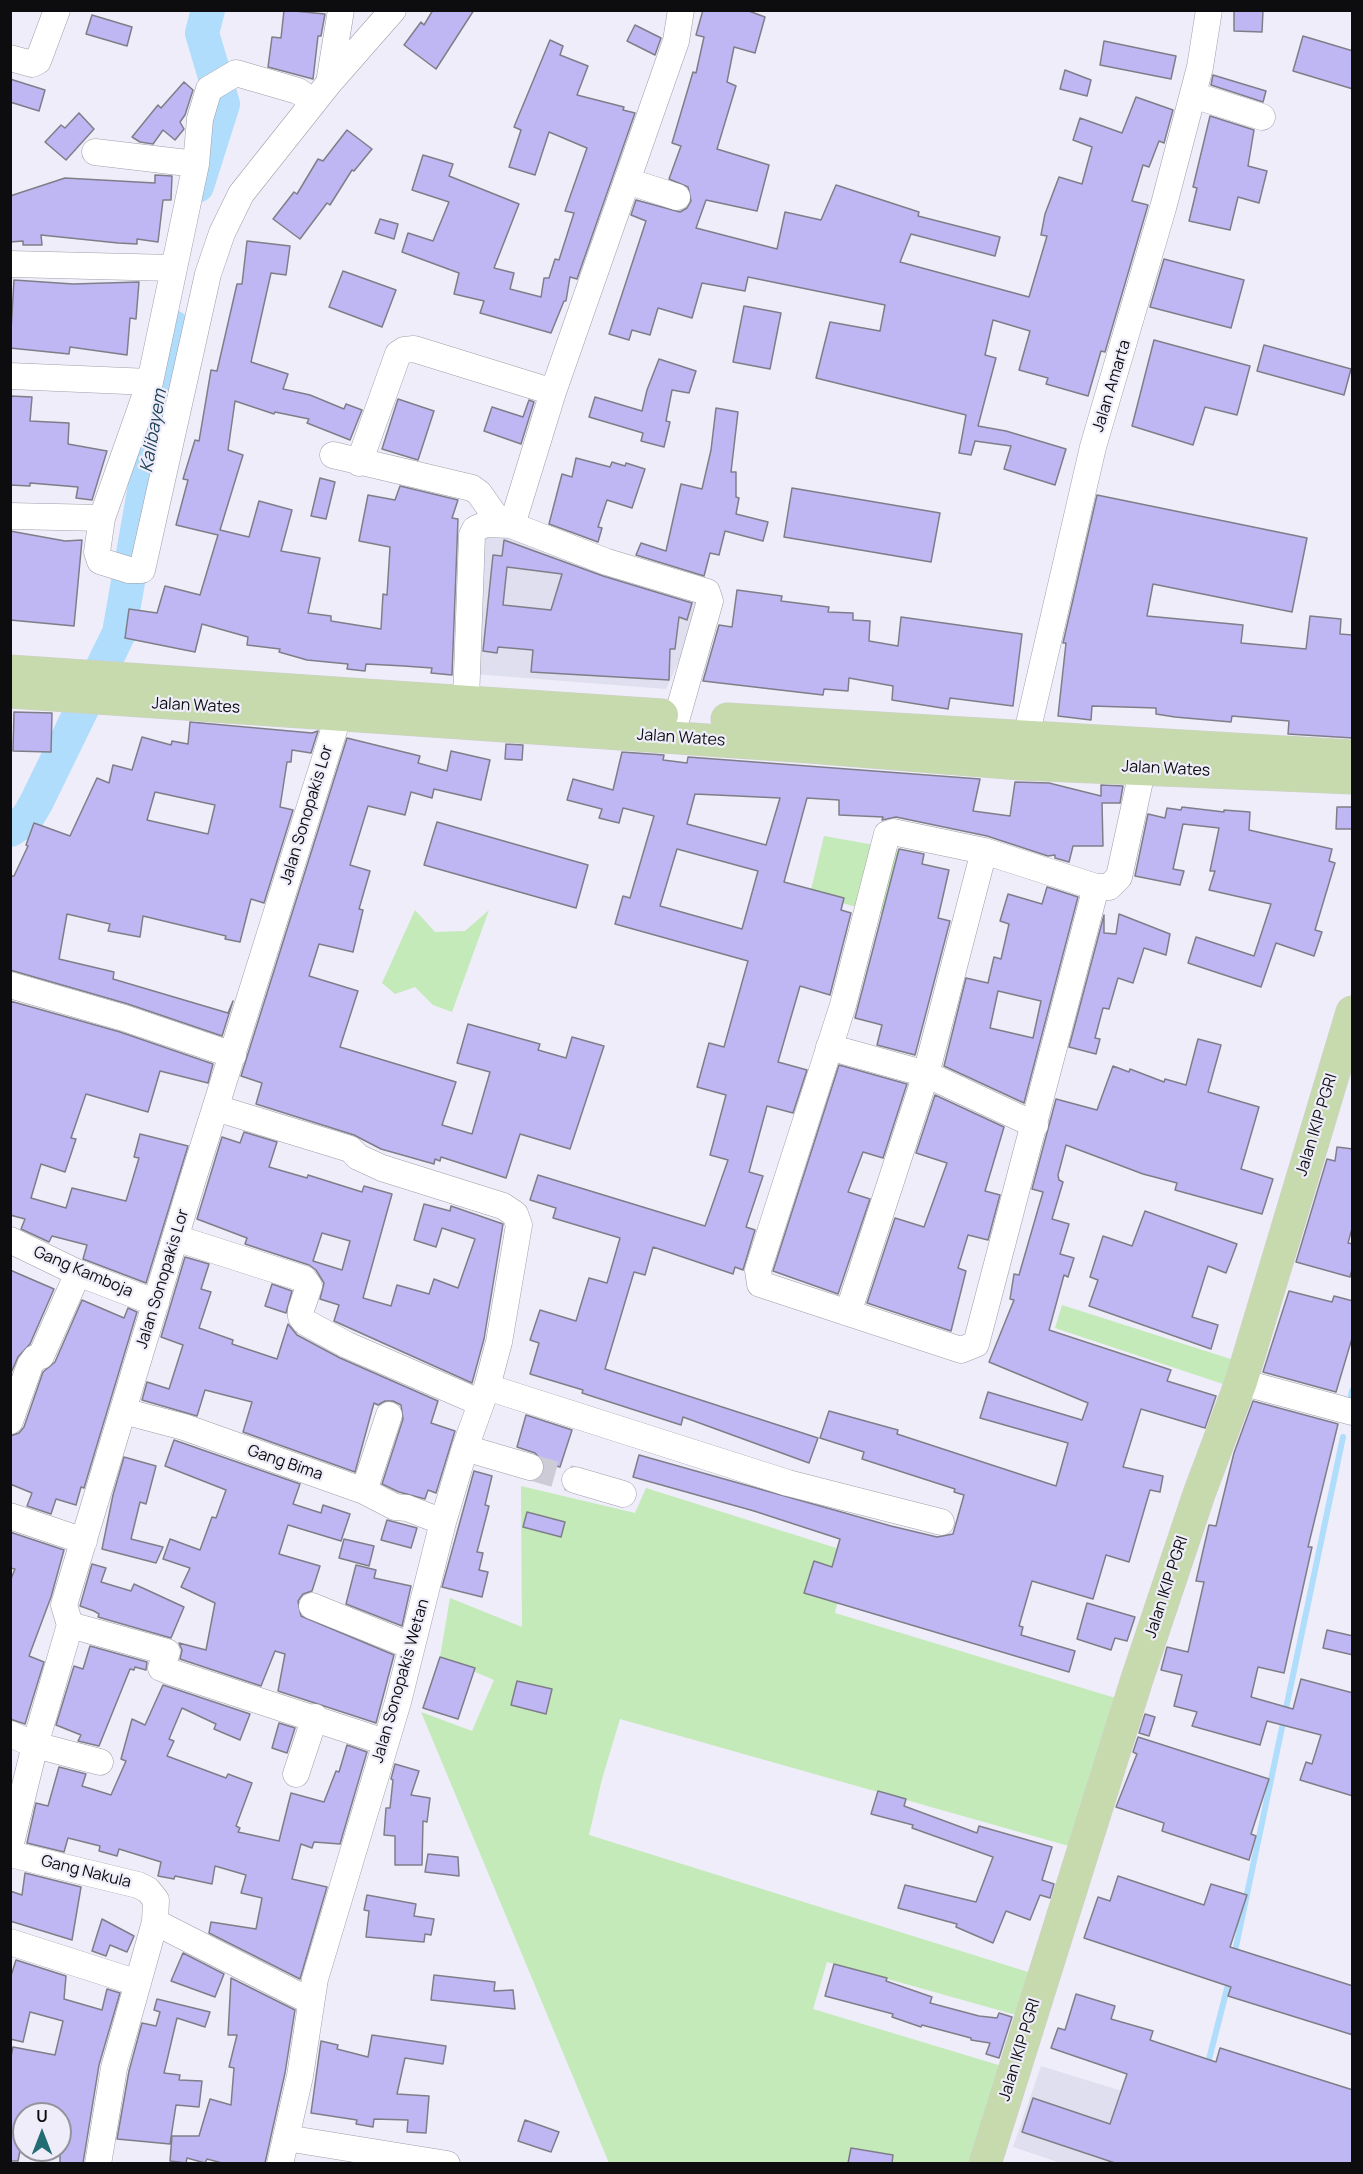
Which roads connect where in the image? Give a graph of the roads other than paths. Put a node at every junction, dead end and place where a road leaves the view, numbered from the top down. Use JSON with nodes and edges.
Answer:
{"nodes":[{"id":1,"x":57,"y":10,"type":"edge"},
{"id":2,"x":341,"y":10,"type":"edge"},
{"id":3,"x":393,"y":10,"type":"edge"},
{"id":4,"x":681,"y":10,"type":"edge"},
{"id":5,"x":1209,"y":10,"type":"edge"},
{"id":6,"x":10,"y":58,"type":"edge"},
{"id":7,"x":321,"y":93,"type":"junction"},
{"id":8,"x":1192,"y":95,"type":"junction"},
{"id":9,"x":1262,"y":117,"type":"dead end"},
{"id":10,"x":95,"y":153,"type":"dead end"},
{"id":11,"x":196,"y":164,"type":"junction"},
{"id":12,"x":627,"y":181,"type":"junction"},
{"id":13,"x":677,"y":197,"type":"dead end"},
{"id":14,"x":10,"y":264,"type":"edge"},
{"id":15,"x":173,"y":268,"type":"junction"},
{"id":16,"x":10,"y":376,"type":"edge"},
{"id":17,"x":150,"y":382,"type":"junction"},
{"id":18,"x":553,"y":393,"type":"junction"},
{"id":19,"x":333,"y":455,"type":"dead end"},
{"id":20,"x":359,"y":463,"type":"junction"},
{"id":21,"x":10,"y":516,"type":"edge"},
{"id":22,"x":102,"y":518,"type":"junction"},
{"id":23,"x":512,"y":525,"type":"junction"},
{"id":24,"x":10,"y":671,"type":"edge"},
{"id":25,"x":58,"y":684,"type":"junction"},
{"id":26,"x":143,"y":690,"type":"junction"},
{"id":27,"x":10,"y":692,"type":"edge"},
{"id":28,"x":466,"y":701,"type":"junction"},
{"id":29,"x":339,"y":714,"type":"junction"},
{"id":30,"x":677,"y":717,"type":"junction"},
{"id":31,"x":1022,"y":751,"type":"junction"},
{"id":32,"x":1353,"y":756,"type":"edge"},
{"id":33,"x":1143,"y":767,"type":"junction"},
{"id":34,"x":1353,"y":778,"type":"edge"},
{"id":35,"x":984,"y":850,"type":"junction"},
{"id":36,"x":1096,"y":887,"type":"junction"},
{"id":37,"x":10,"y":985,"type":"edge"},
{"id":38,"x":1353,"y":1012,"type":"edge"},
{"id":39,"x":829,"y":1047,"type":"junction"},
{"id":40,"x":233,"y":1055,"type":"junction"},
{"id":41,"x":926,"y":1074,"type":"junction"},
{"id":42,"x":216,"y":1108,"type":"junction"},
{"id":43,"x":1035,"y":1125,"type":"junction"},
{"id":44,"x":176,"y":1238,"type":"junction"},
{"id":45,"x":10,"y":1240,"type":"edge"},
{"id":46,"x":78,"y":1273,"type":"junction"},
{"id":47,"x":156,"y":1303,"type":"junction"},
{"id":48,"x":848,"y":1313,"type":"junction"},
{"id":49,"x":1241,"y":1382,"type":"junction"},
{"id":50,"x":484,"y":1395,"type":"junction"},
{"id":51,"x":123,"y":1411,"type":"junction"},
{"id":52,"x":1353,"y":1412,"type":"edge"},
{"id":53,"x":389,"y":1415,"type":"dead end"},
{"id":54,"x":10,"y":1422,"type":"edge"},
{"id":55,"x":465,"y":1448,"type":"junction"},
{"id":56,"x":530,"y":1467,"type":"tunnel mouth"},
{"id":57,"x":575,"y":1480,"type":"tunnel mouth"},
{"id":58,"x":364,"y":1491,"type":"junction"},
{"id":59,"x":623,"y":1494,"type":"dead end"},
{"id":60,"x":10,"y":1516,"type":"edge"},
{"id":61,"x":443,"y":1522,"type":"junction"},
{"id":62,"x":941,"y":1522,"type":"dead end"},
{"id":63,"x":84,"y":1541,"type":"junction"},
{"id":64,"x":312,"y":1606,"type":"dead end"},
{"id":65,"x":70,"y":1625,"type":"junction"},
{"id":66,"x":411,"y":1646,"type":"junction"},
{"id":67,"x":315,"y":1717,"type":"junction"},
{"id":68,"x":10,"y":1734,"type":"edge"},
{"id":69,"x":385,"y":1742,"type":"junction"},
{"id":70,"x":35,"y":1746,"type":"junction"},
{"id":71,"x":100,"y":1762,"type":"dead end"},
{"id":72,"x":296,"y":1774,"type":"dead end"},
{"id":73,"x":10,"y":1847,"type":"edge"},
{"id":74,"x":10,"y":1854,"type":"edge"},
{"id":75,"x":155,"y":1911,"type":"junction"},
{"id":76,"x":10,"y":1942,"type":"edge"},
{"id":77,"x":138,"y":1983,"type":"junction"},
{"id":78,"x":310,"y":2001,"type":"junction"},
{"id":79,"x":286,"y":2139,"type":"junction"},
{"id":80,"x":98,"y":2163,"type":"edge"},
{"id":81,"x":280,"y":2163,"type":"edge"},
{"id":82,"x":447,"y":2163,"type":"edge"},
{"id":83,"x":985,"y":2163,"type":"edge"}],
"edges":[{"from":1,"to":6,"type":"street"},
{"from":2,"to":7,"type":"street"},
{"from":3,"to":7,"type":"street"},
{"from":4,"to":12,"type":"street"},
{"from":5,"to":8,"type":"street","name":"Jalan Amarta"},
{"from":7,"to":11,"type":"street"},
{"from":7,"to":22,"type":"street"},
{"from":8,"to":9,"type":"street"},
{"from":8,"to":31,"type":"street","name":"Jalan Amarta"},
{"from":10,"to":11,"type":"street"},
{"from":11,"to":15,"type":"street"},
{"from":12,"to":13,"type":"street"},
{"from":12,"to":18,"type":"street"},
{"from":14,"to":15,"type":"street"},
{"from":15,"to":17,"type":"street"},
{"from":16,"to":17,"type":"street"},
{"from":17,"to":22,"type":"street"},
{"from":18,"to":20,"type":"street"},
{"from":18,"to":23,"type":"street"},
{"from":19,"to":20,"type":"street"},
{"from":20,"to":23,"type":"street"},
{"from":21,"to":22,"type":"street"},
{"from":23,"to":28,"type":"street"},
{"from":23,"to":30,"type":"street"},
{"from":24,"to":25,"type":"main road","name":"Jalan Wates"},
{"from":25,"to":26,"type":"main road","name":"Jalan Wates"},
{"from":25,"to":27,"type":"main road","name":"Jalan Wates"},
{"from":26,"to":28,"type":"main road","name":"Jalan Wates"},
{"from":26,"to":29,"type":"main road","name":"Jalan Wates"},
{"from":28,"to":30,"type":"main road","name":"Jalan Wates"},
{"from":29,"to":31,"type":"main road","name":"Jalan Wates"},
{"from":29,"to":40,"type":"street","name":"Jalan Sonopakis Lor"},
{"from":30,"to":31,"type":"main road","name":"Jalan Wates"},
{"from":31,"to":32,"type":"main road","name":"Jalan Wates"},
{"from":31,"to":33,"type":"main road","name":"Jalan Wates"},
{"from":33,"to":34,"type":"main road","name":"Jalan Wates"},
{"from":33,"to":36,"type":"street"},
{"from":35,"to":36,"type":"street"},
{"from":35,"to":39,"type":"street"},
{"from":35,"to":41,"type":"street"},
{"from":36,"to":43,"type":"street"},
{"from":37,"to":40,"type":"street"},
{"from":38,"to":49,"type":"main road","name":"Jalan IKIP PGRI"},
{"from":39,"to":41,"type":"street"},
{"from":39,"to":48,"type":"street"},
{"from":40,"to":42,"type":"street","name":"Jalan Sonopakis Lor"},
{"from":41,"to":43,"type":"street"},
{"from":41,"to":48,"type":"street"},
{"from":42,"to":44,"type":"street","name":"Jalan Sonopakis Lor"},
{"from":42,"to":50,"type":"street","name":"Jalan Sonopakis Wetan"},
{"from":43,"to":48,"type":"street"},
{"from":44,"to":47,"type":"street","name":"Jalan Sonopakis Lor"},
{"from":44,"to":50,"type":"street"},
{"from":45,"to":46,"type":"street","name":"Gang Kamboja"},
{"from":46,"to":47,"type":"street","name":"Gang Kamboja"},
{"from":46,"to":54,"type":"street"},
{"from":47,"to":51,"type":"street","name":"Jalan Sonopakis Lor"},
{"from":49,"to":52,"type":"street"},
{"from":49,"to":83,"type":"main road","name":"Jalan IKIP PGRI"},
{"from":50,"to":55,"type":"street","name":"Jalan Sonopakis Wetan"},
{"from":50,"to":62,"type":"street"},
{"from":51,"to":58,"type":"street","name":"Gang Bima"},
{"from":51,"to":63,"type":"street","name":"Jalan Sonopakis Lor"},
{"from":53,"to":58,"type":"street"},
{"from":55,"to":56,"type":"street"},
{"from":55,"to":61,"type":"street","name":"Jalan Sonopakis Wetan"},
{"from":57,"to":59,"type":"street"},
{"from":58,"to":61,"type":"street","name":"Gang Bima"},
{"from":60,"to":63,"type":"street"},
{"from":61,"to":66,"type":"street","name":"Jalan Sonopakis Wetan"},
{"from":63,"to":65,"type":"street","name":"Jalan Sonopakis Lor"},
{"from":64,"to":66,"type":"street"},
{"from":65,"to":67,"type":"street"},
{"from":65,"to":70,"type":"street","name":"Jalan Sonopakis Lor"},
{"from":66,"to":69,"type":"street","name":"Jalan Sonopakis Wetan"},
{"from":67,"to":69,"type":"street"},
{"from":67,"to":72,"type":"street"},
{"from":68,"to":70,"type":"street"},
{"from":69,"to":78,"type":"street","name":"Jalan Sonopakis Wetan"},
{"from":70,"to":71,"type":"street"},
{"from":70,"to":73,"type":"street","name":"Jalan Sonopakis Lor"},
{"from":74,"to":75,"type":"street","name":"Gang Nakula"},
{"from":75,"to":77,"type":"street"},
{"from":75,"to":78,"type":"street","name":"Gang Nakula"},
{"from":76,"to":77,"type":"street"},
{"from":77,"to":80,"type":"street"},
{"from":78,"to":79,"type":"street","name":"Jalan Sonopakis Wetan"},
{"from":79,"to":81,"type":"street","name":"Jalan Sonopakis Wetan"},
{"from":79,"to":82,"type":"street"}]}
